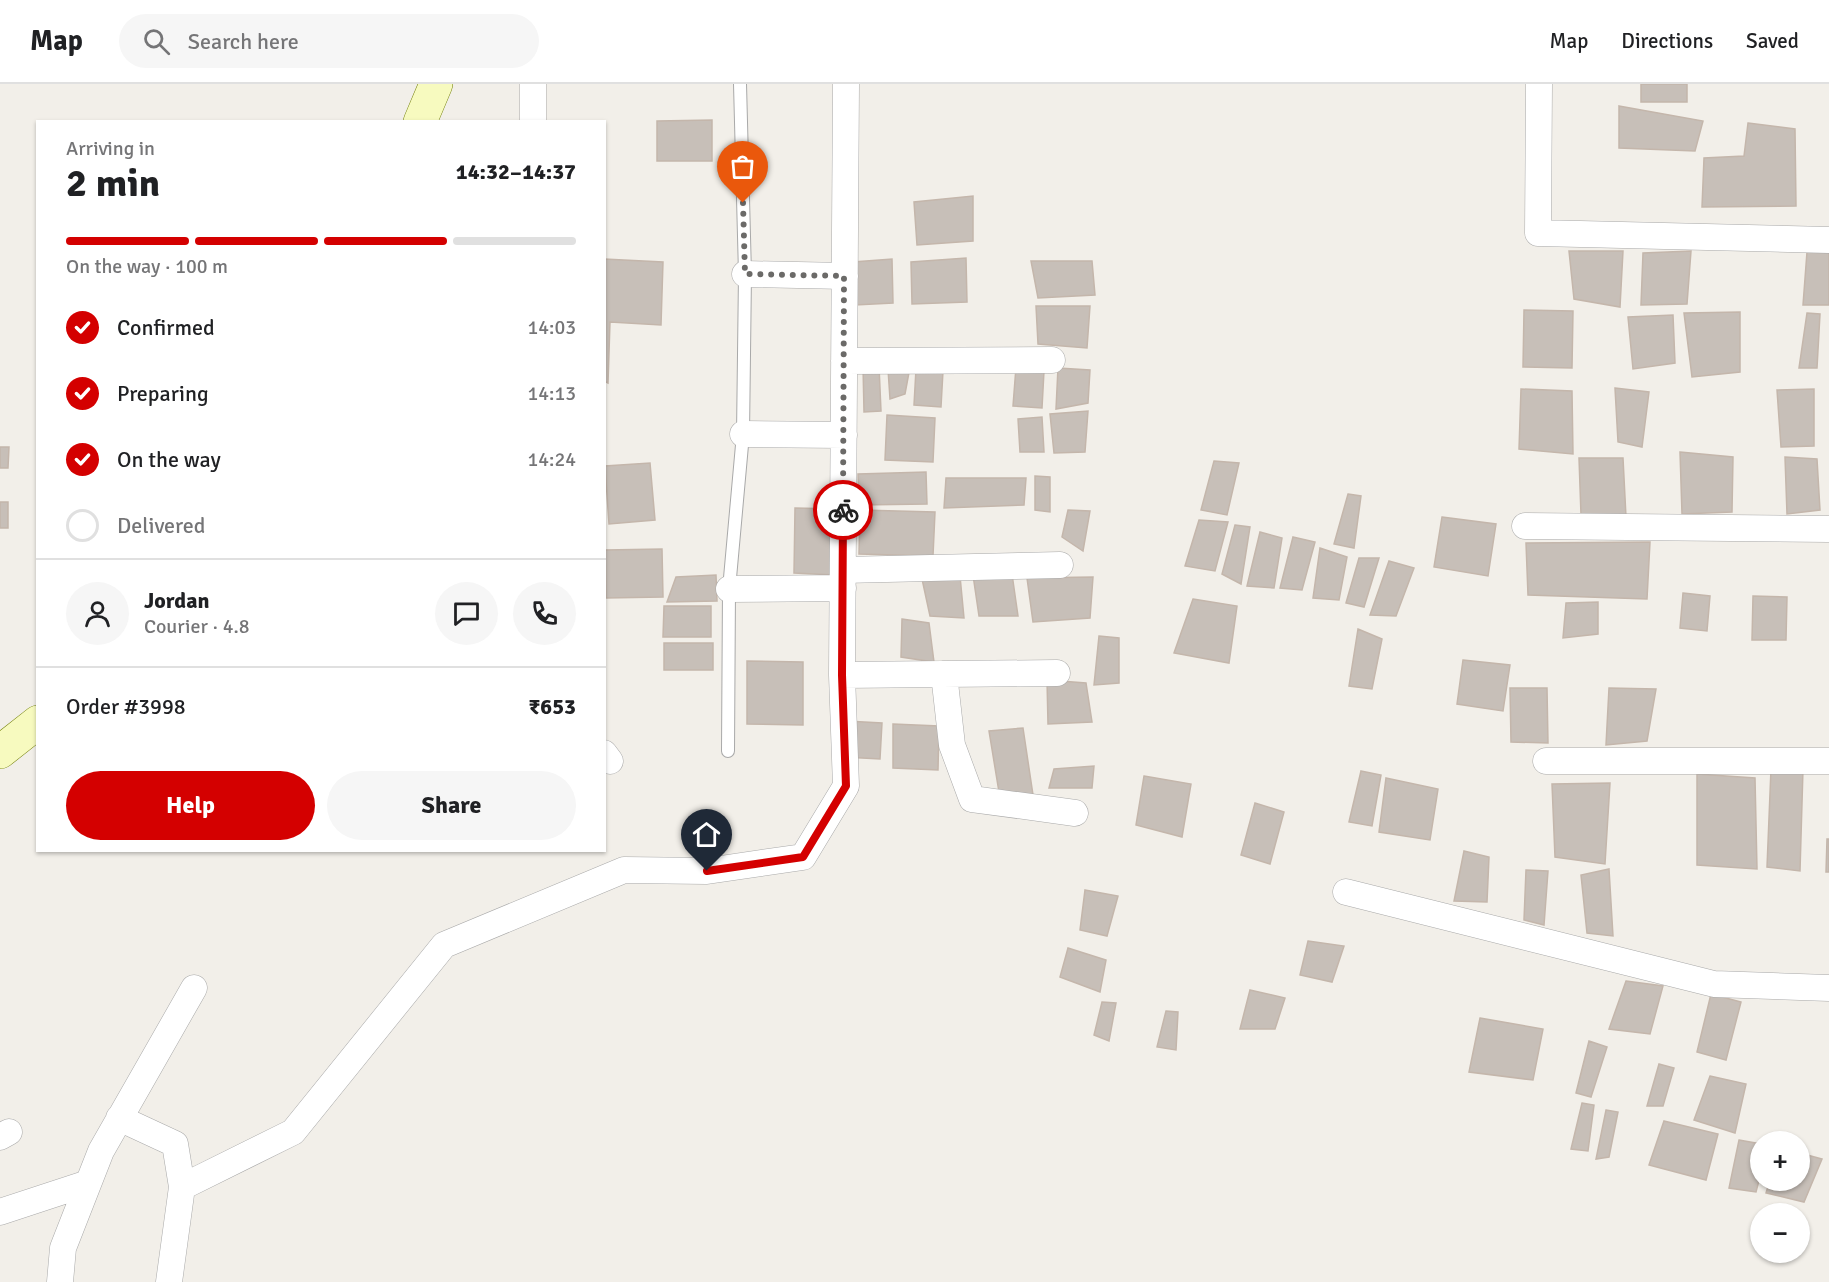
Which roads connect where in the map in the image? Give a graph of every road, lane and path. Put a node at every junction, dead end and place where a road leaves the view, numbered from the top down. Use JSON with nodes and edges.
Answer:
{"nodes":[{"id":1,"x":436,"y":84,"type":"edge"},
{"id":2,"x":532,"y":84,"type":"edge"},
{"id":3,"x":740,"y":84,"type":"edge"},
{"id":4,"x":846,"y":84,"type":"edge"},
{"id":5,"x":1539,"y":84,"type":"edge"},
{"id":6,"x":421,"y":120,"type":"edge"},
{"id":7,"x":533,"y":120,"type":"edge"},
{"id":8,"x":1829,"y":240,"type":"edge"},
{"id":9,"x":745,"y":274,"type":"junction"},
{"id":10,"x":844,"y":276,"type":"junction"},
{"id":11,"x":1052,"y":360,"type":"dead end"},
{"id":12,"x":844,"y":361,"type":"junction"},
{"id":13,"x":743,"y":434,"type":"junction"},
{"id":14,"x":844,"y":435,"type":"junction"},
{"id":15,"x":1526,"y":526,"type":"dead end"},
{"id":16,"x":1829,"y":529,"type":"edge"},
{"id":17,"x":1060,"y":565,"type":"dead end"},
{"id":18,"x":843,"y":579,"type":"junction"},
{"id":19,"x":729,"y":589,"type":"junction"},
{"id":20,"x":1057,"y":673,"type":"dead end"},
{"id":21,"x":944,"y":674,"type":"junction"},
{"id":22,"x":842,"y":675,"type":"junction"},
{"id":23,"x":728,"y":751,"type":"dead end"},
{"id":24,"x":1829,"y":761,"type":"edge"},
{"id":25,"x":1546,"y":762,"type":"dead end"},
{"id":26,"x":1075,"y":813,"type":"dead end"},
{"id":27,"x":1346,"y":892,"type":"dead end"},
{"id":28,"x":194,"y":988,"type":"dead end"},
{"id":29,"x":1829,"y":988,"type":"edge"},
{"id":30,"x":119,"y":1118,"type":"junction"},
{"id":31,"x":88,"y":1184,"type":"junction"},
{"id":32,"x":182,"y":1187,"type":"junction"},
{"id":33,"x":0,"y":1212,"type":"edge"},
{"id":34,"x":60,"y":1282,"type":"edge"},
{"id":35,"x":169,"y":1282,"type":"edge"}],
"edges":[{"from":1,"to":6,"type":"street"},
{"from":2,"to":7,"type":"street"},
{"from":3,"to":9,"type":"lane"},
{"from":4,"to":10,"type":"street"},
{"from":5,"to":8,"type":"street"},
{"from":9,"to":10,"type":"street"},
{"from":9,"to":13,"type":"lane"},
{"from":10,"to":12,"type":"street"},
{"from":11,"to":12,"type":"street"},
{"from":12,"to":14,"type":"street"},
{"from":13,"to":14,"type":"street"},
{"from":13,"to":19,"type":"lane"},
{"from":14,"to":18,"type":"street"},
{"from":15,"to":16,"type":"street"},
{"from":17,"to":18,"type":"street"},
{"from":18,"to":19,"type":"street"},
{"from":18,"to":22,"type":"street"},
{"from":19,"to":23,"type":"lane"},
{"from":20,"to":21,"type":"street"},
{"from":21,"to":22,"type":"street"},
{"from":21,"to":26,"type":"street"},
{"from":22,"to":32,"type":"street"},
{"from":24,"to":25,"type":"street"},
{"from":27,"to":29,"type":"street"},
{"from":28,"to":30,"type":"street"},
{"from":30,"to":31,"type":"street"},
{"from":30,"to":32,"type":"street"},
{"from":31,"to":33,"type":"street"},
{"from":31,"to":34,"type":"street"},
{"from":32,"to":35,"type":"street"}]}
